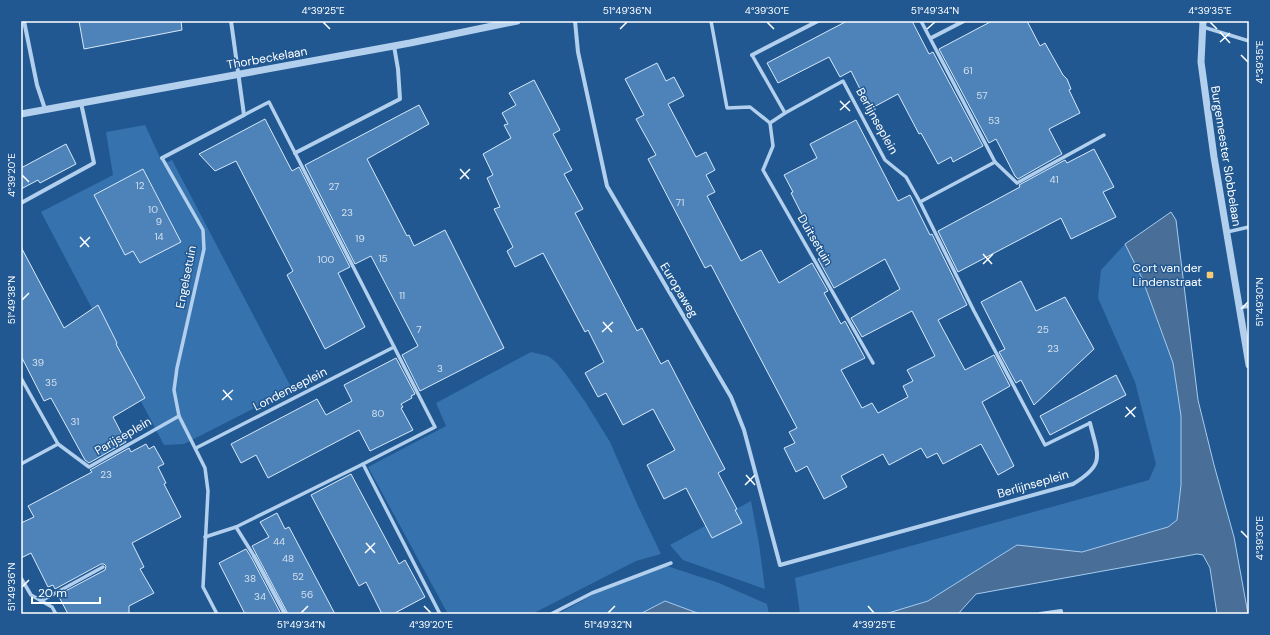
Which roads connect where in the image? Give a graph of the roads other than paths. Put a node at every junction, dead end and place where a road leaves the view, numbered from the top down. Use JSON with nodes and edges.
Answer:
{"nodes":[{"id":1,"x":24,"y":21,"type":"edge"},
{"id":2,"x":231,"y":21,"type":"edge"},
{"id":3,"x":517,"y":21,"type":"edge"},
{"id":4,"x":575,"y":21,"type":"edge"},
{"id":5,"x":711,"y":21,"type":"edge"},
{"id":6,"x":818,"y":21,"type":"edge"},
{"id":7,"x":921,"y":21,"type":"edge"},
{"id":8,"x":964,"y":21,"type":"edge"},
{"id":9,"x":1203,"y":24,"type":"edge"},
{"id":10,"x":930,"y":38,"type":"junction"},
{"id":11,"x":1249,"y":41,"type":"edge"},
{"id":12,"x":394,"y":46,"type":"junction"},
{"id":13,"x":752,"y":55,"type":"joint"},
{"id":14,"x":238,"y":74,"type":"junction"},
{"id":15,"x":80,"y":103,"type":"junction"},
{"id":16,"x":45,"y":108,"type":"junction"},
{"id":17,"x":785,"y":113,"type":"junction"},
{"id":18,"x":21,"y":114,"type":"edge"},
{"id":19,"x":244,"y":115,"type":"junction"},
{"id":20,"x":770,"y":123,"type":"junction"},
{"id":21,"x":1104,"y":135,"type":"dead end"},
{"id":22,"x":295,"y":153,"type":"junction"},
{"id":23,"x":162,"y":158,"type":"joint"},
{"id":24,"x":995,"y":162,"type":"junction"},
{"id":25,"x":920,"y":202,"type":"junction"},
{"id":26,"x":21,"y":203,"type":"edge"},
{"id":27,"x":1249,"y":227,"type":"edge"},
{"id":28,"x":1226,"y":232,"type":"junction"},
{"id":29,"x":1249,"y":306,"type":"edge"},
{"id":30,"x":1239,"y":308,"type":"junction"},
{"id":31,"x":394,"y":347,"type":"junction"},
{"id":32,"x":873,"y":363,"type":"dead end"},
{"id":33,"x":1249,"y":365,"type":"edge"},
{"id":34,"x":21,"y":378,"type":"edge"},
{"id":35,"x":179,"y":416,"type":"junction"},
{"id":36,"x":1090,"y":423,"type":"joint"},
{"id":37,"x":58,"y":444,"type":"junction"},
{"id":38,"x":196,"y":448,"type":"junction"},
{"id":39,"x":21,"y":464,"type":"edge"},
{"id":40,"x":363,"y":464,"type":"junction"},
{"id":41,"x":236,"y":527,"type":"junction"},
{"id":42,"x":205,"y":537,"type":"junction"},
{"id":43,"x":254,"y":556,"type":"joint"},
{"id":44,"x":671,"y":563,"type":"dead end"},
{"id":45,"x":780,"y":565,"type":"joint"},
{"id":46,"x":103,"y":567,"type":"dead end"},
{"id":47,"x":21,"y":578,"type":"edge"},
{"id":48,"x":41,"y":601,"type":"junction"},
{"id":49,"x":56,"y":614,"type":"edge"},
{"id":50,"x":217,"y":614,"type":"edge"},
{"id":51,"x":285,"y":614,"type":"edge"},
{"id":52,"x":440,"y":614,"type":"edge"},
{"id":53,"x":551,"y":614,"type":"edge"},
{"id":54,"x":1040,"y":614,"type":"edge"},
{"id":55,"x":1062,"y":614,"type":"edge"}],
"edges":[{"from":1,"to":16,"type":"street"},
{"from":2,"to":14,"type":"street"},
{"from":3,"to":12,"type":"street","name":"Thorbeckelaan"},
{"from":4,"to":45,"type":"street","name":"Europaweg"},
{"from":5,"to":20,"type":"street"},
{"from":6,"to":13,"type":"street"},
{"from":7,"to":10,"type":"street"},
{"from":8,"to":10,"type":"street"},
{"from":9,"to":11,"type":"street"},
{"from":9,"to":28,"type":"street","name":"Burgemeester Slobbelaan"},
{"from":10,"to":24,"type":"street"},
{"from":12,"to":14,"type":"street","name":"Thorbeckelaan"},
{"from":12,"to":22,"type":"street"},
{"from":13,"to":17,"type":"street"},
{"from":14,"to":15,"type":"street","name":"Thorbeckelaan"},
{"from":14,"to":19,"type":"street"},
{"from":15,"to":16,"type":"street","name":"Thorbeckelaan"},
{"from":15,"to":26,"type":"street"},
{"from":16,"to":18,"type":"street","name":"Thorbeckelaan"},
{"from":17,"to":20,"type":"street"},
{"from":17,"to":25,"type":"street","name":"Berlijnseplein"},
{"from":19,"to":22,"type":"street"},
{"from":19,"to":23,"type":"street","name":"Engelsetuin"},
{"from":20,"to":32,"type":"street","name":"Duitsetuin"},
{"from":21,"to":24,"type":"street"},
{"from":22,"to":31,"type":"street"},
{"from":23,"to":35,"type":"street","name":"Engelsetuin"},
{"from":24,"to":25,"type":"street"},
{"from":25,"to":36,"type":"street","name":"Berlijnseplein"},
{"from":27,"to":28,"type":"street"},
{"from":28,"to":30,"type":"street","name":"Burgemeester Slobbelaan"},
{"from":29,"to":30,"type":"street"},
{"from":30,"to":33,"type":"street","name":"Burgemeester Slobbelaan"},
{"from":31,"to":38,"type":"street","name":"Londenseplein"},
{"from":31,"to":40,"type":"street"},
{"from":34,"to":37,"type":"street","name":"Parijseplein"},
{"from":35,"to":37,"type":"street","name":"Parijseplein"},
{"from":35,"to":38,"type":"street","name":"Engelsetuin"},
{"from":36,"to":45,"type":"street","name":"Berlijnseplein"},
{"from":37,"to":39,"type":"street"},
{"from":38,"to":42,"type":"street","name":"Engelsetuin"},
{"from":40,"to":41,"type":"street"},
{"from":40,"to":52,"type":"street"},
{"from":41,"to":42,"type":"street"},
{"from":41,"to":43,"type":"street"},
{"from":42,"to":50,"type":"street","name":"Engelsetuin"},
{"from":43,"to":51,"type":"street"},
{"from":44,"to":53,"type":"street"},
{"from":46,"to":48,"type":"street"},
{"from":47,"to":48,"type":"street"},
{"from":48,"to":49,"type":"street"},
{"from":54,"to":55,"type":"street"}]}
